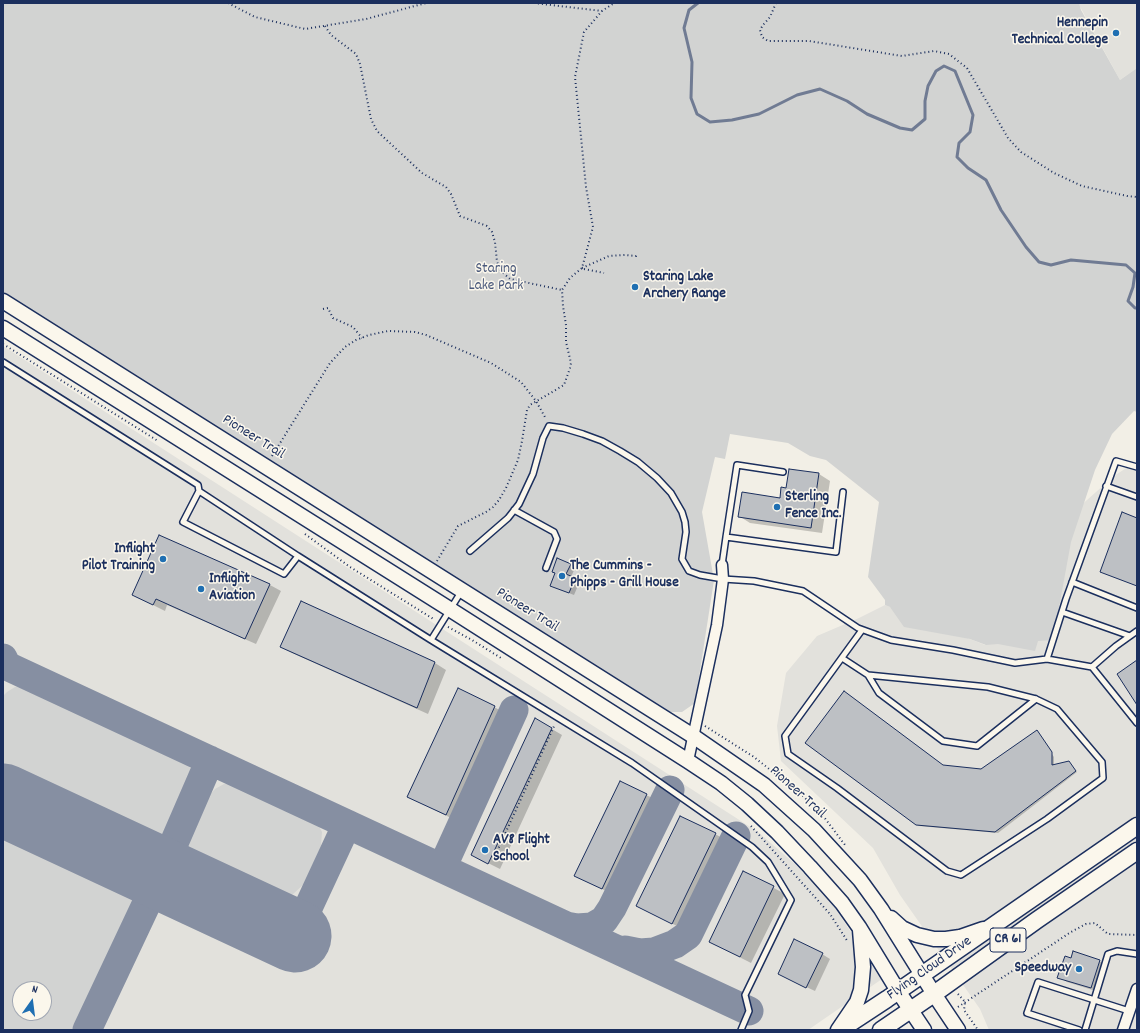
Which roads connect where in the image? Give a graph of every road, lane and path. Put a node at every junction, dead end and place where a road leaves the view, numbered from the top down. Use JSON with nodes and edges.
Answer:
{"nodes":[{"id":1,"x":228,"y":3,"type":"edge"},
{"id":2,"x":426,"y":3,"type":"edge"},
{"id":3,"x":534,"y":3,"type":"edge"},
{"id":4,"x":614,"y":3,"type":"edge"},
{"id":5,"x":776,"y":3,"type":"edge"},
{"id":6,"x":602,"y":12,"type":"junction"},
{"id":7,"x":325,"y":26,"type":"junction"},
{"id":8,"x":1137,"y":197,"type":"edge"},
{"id":9,"x":637,"y":254,"type":"dead end"},
{"id":10,"x":582,"y":268,"type":"junction"},
{"id":11,"x":604,"y":273,"type":"dead end"},
{"id":12,"x":562,"y":290,"type":"junction"},
{"id":13,"x":3,"y":301,"type":"edge"},
{"id":14,"x":323,"y":309,"type":"dead end"},
{"id":15,"x":3,"y":328,"type":"edge"},
{"id":16,"x":362,"y":338,"type":"junction"},
{"id":17,"x":3,"y":344,"type":"edge"},
{"id":18,"x":3,"y":362,"type":"edge"},
{"id":19,"x":536,"y":401,"type":"junction"},
{"id":20,"x":549,"y":426,"type":"junction"},
{"id":21,"x":158,"y":441,"type":"dead end"},
{"id":22,"x":271,"y":457,"type":"dead end"},
{"id":23,"x":1137,"y":467,"type":"edge"},
{"id":24,"x":782,"y":472,"type":"dead end"},
{"id":25,"x":1106,"y":486,"type":"junction"},
{"id":26,"x":199,"y":491,"type":"junction"},
{"id":27,"x":843,"y":492,"type":"dead end"},
{"id":28,"x":1137,"y":498,"type":"edge"},
{"id":29,"x":514,"y":510,"type":"junction"},
{"id":30,"x":299,"y":530,"type":"dead end"},
{"id":31,"x":726,"y":537,"type":"junction"},
{"id":32,"x":470,"y":551,"type":"dead end"},
{"id":33,"x":298,"y":556,"type":"junction"},
{"id":34,"x":437,"y":561,"type":"dead end"},
{"id":35,"x":722,"y":565,"type":"joint"},
{"id":36,"x":546,"y":568,"type":"dead end"},
{"id":37,"x":723,"y":579,"type":"junction"},
{"id":38,"x":1072,"y":582,"type":"junction"},
{"id":39,"x":462,"y":591,"type":"junction"},
{"id":40,"x":1137,"y":608,"type":"edge"},
{"id":41,"x":451,"y":610,"type":"junction"},
{"id":42,"x":1062,"y":612,"type":"junction"},
{"id":43,"x":441,"y":624,"type":"junction"},
{"id":44,"x":862,"y":630,"type":"junction"},
{"id":45,"x":1137,"y":631,"type":"edge"},
{"id":46,"x":1130,"y":636,"type":"junction"},
{"id":47,"x":431,"y":640,"type":"junction"},
{"id":48,"x":842,"y":658,"type":"junction"},
{"id":49,"x":1047,"y":659,"type":"junction"},
{"id":50,"x":505,"y":660,"type":"dead end"},
{"id":51,"x":1092,"y":668,"type":"junction"},
{"id":52,"x":868,"y":675,"type":"junction"},
{"id":53,"x":1036,"y":699,"type":"junction"},
{"id":54,"x":558,"y":718,"type":"junction"},
{"id":55,"x":1137,"y":723,"type":"edge"},
{"id":56,"x":693,"y":736,"type":"junction"},
{"id":57,"x":688,"y":761,"type":"junction"},
{"id":58,"x":747,"y":822,"type":"dead end"},
{"id":59,"x":1137,"y":826,"type":"edge"},
{"id":60,"x":1137,"y":851,"type":"edge"},
{"id":61,"x":493,"y":854,"type":"dead end"},
{"id":62,"x":881,"y":909,"type":"junction"},
{"id":63,"x":994,"y":924,"type":"junction"},
{"id":64,"x":859,"y":927,"type":"junction"},
{"id":65,"x":1137,"y":935,"type":"edge"},
{"id":66,"x":850,"y":947,"type":"dead end"},
{"id":67,"x":1137,"y":954,"type":"edge"},
{"id":68,"x":922,"y":974,"type":"junction"},
{"id":69,"x":1137,"y":989,"type":"edge"},
{"id":70,"x":898,"y":991,"type":"junction"},
{"id":71,"x":934,"y":994,"type":"junction"},
{"id":72,"x":1094,"y":1001,"type":"junction"},
{"id":73,"x":910,"y":1009,"type":"junction"},
{"id":74,"x":1129,"y":1011,"type":"junction"},
{"id":75,"x":947,"y":1013,"type":"junction"},
{"id":76,"x":741,"y":1030,"type":"edge"},
{"id":77,"x":839,"y":1030,"type":"edge"},
{"id":78,"x":881,"y":1030,"type":"edge"},
{"id":79,"x":924,"y":1030,"type":"edge"},
{"id":80,"x":958,"y":1030,"type":"edge"},
{"id":81,"x":1079,"y":1030,"type":"edge"},
{"id":82,"x":1085,"y":1030,"type":"edge"},
{"id":83,"x":1123,"y":1030,"type":"edge"}],
"edges":[{"from":1,"to":7,"type":"path"},
{"from":2,"to":7,"type":"path"},
{"from":3,"to":6,"type":"path"},
{"from":4,"to":6,"type":"path"},
{"from":5,"to":8,"type":"path"},
{"from":6,"to":10,"type":"path"},
{"from":7,"to":12,"type":"path"},
{"from":9,"to":10,"type":"path"},
{"from":10,"to":11,"type":"path"},
{"from":10,"to":12,"type":"path"},
{"from":12,"to":19,"type":"path"},
{"from":13,"to":39,"type":"main road","name":"Pioneer Trail"},
{"from":14,"to":16,"type":"path"},
{"from":15,"to":41,"type":"main road"},
{"from":16,"to":19,"type":"path"},
{"from":16,"to":22,"type":"path"},
{"from":17,"to":21,"type":"path"},
{"from":18,"to":26,"type":"lane"},
{"from":19,"to":20,"type":"path"},
{"from":19,"to":34,"type":"path"},
{"from":20,"to":29,"type":"lane"},
{"from":20,"to":37,"type":"lane"},
{"from":23,"to":25,"type":"lane"},
{"from":24,"to":31,"type":"lane"},
{"from":25,"to":28,"type":"lane"},
{"from":25,"to":38,"type":"lane"},
{"from":26,"to":33,"type":"lane"},
{"from":26,"to":33,"type":"lane"},
{"from":27,"to":31,"type":"lane"},
{"from":29,"to":32,"type":"lane"},
{"from":29,"to":36,"type":"lane"},
{"from":30,"to":43,"type":"path"},
{"from":31,"to":35,"type":"lane"},
{"from":33,"to":47,"type":"lane"},
{"from":35,"to":37,"type":"street"},
{"from":37,"to":44,"type":"lane"},
{"from":37,"to":56,"type":"street"},
{"from":38,"to":40,"type":"lane"},
{"from":38,"to":42,"type":"lane"},
{"from":39,"to":41,"type":"lane"},
{"from":39,"to":56,"type":"main road","name":"Pioneer Trail"},
{"from":41,"to":43,"type":"lane"},
{"from":41,"to":57,"type":"main road"},
{"from":42,"to":46,"type":"lane"},
{"from":42,"to":49,"type":"lane"},
{"from":43,"to":47,"type":"lane"},
{"from":43,"to":50,"type":"path"},
{"from":44,"to":48,"type":"lane"},
{"from":44,"to":49,"type":"lane"},
{"from":45,"to":46,"type":"lane"},
{"from":46,"to":51,"type":"lane"},
{"from":47,"to":54,"type":"lane"},
{"from":48,"to":52,"type":"lane"},
{"from":48,"to":53,"type":"lane"},
{"from":49,"to":51,"type":"lane"},
{"from":51,"to":55,"type":"lane"},
{"from":52,"to":53,"type":"lane"},
{"from":52,"to":53,"type":"lane"},
{"from":54,"to":61,"type":"path"},
{"from":54,"to":76,"type":"lane"},
{"from":56,"to":57,"type":"street"},
{"from":56,"to":62,"type":"main road","name":"Pioneer Trail"},
{"from":57,"to":64,"type":"main road"},
{"from":58,"to":66,"type":"path"},
{"from":59,"to":63,"type":"main road","name":"Flying Cloud Drive","number":"CR 61"},
{"from":60,"to":71,"type":"main road","name":"Flying Cloud Drive","number":"CR 61"},
{"from":62,"to":63,"type":"main road"},
{"from":62,"to":68,"type":"main road","name":"Pioneer Trail"},
{"from":63,"to":68,"type":"main road","name":"Flying Cloud Drive","number":"CR 61"},
{"from":64,"to":70,"type":"main road"},
{"from":64,"to":77,"type":"main road"},
{"from":65,"to":75,"type":"path"},
{"from":67,"to":72,"type":"lane"},
{"from":68,"to":70,"type":"main road","name":"Flying Cloud Drive","number":"CR 61"},
{"from":68,"to":71,"type":"main road","name":"Pioneer Trail"},
{"from":69,"to":74,"type":"street"},
{"from":70,"to":73,"type":"main road"},
{"from":70,"to":77,"type":"main road","name":"Flying Cloud Drive","number":"CR 61"},
{"from":71,"to":73,"type":"main road","name":"Flying Cloud Drive","number":"CR 61"},
{"from":71,"to":75,"type":"main road","name":"Pioneer Trail"},
{"from":72,"to":74,"type":"lane"},
{"from":72,"to":81,"type":"lane"},
{"from":72,"to":82,"type":"lane"},
{"from":73,"to":78,"type":"main road","name":"Flying Cloud Drive","number":"CR 61"},
{"from":73,"to":79,"type":"main road"},
{"from":74,"to":83,"type":"street"},
{"from":75,"to":80,"type":"main road","name":"Pioneer Trail"}]}
